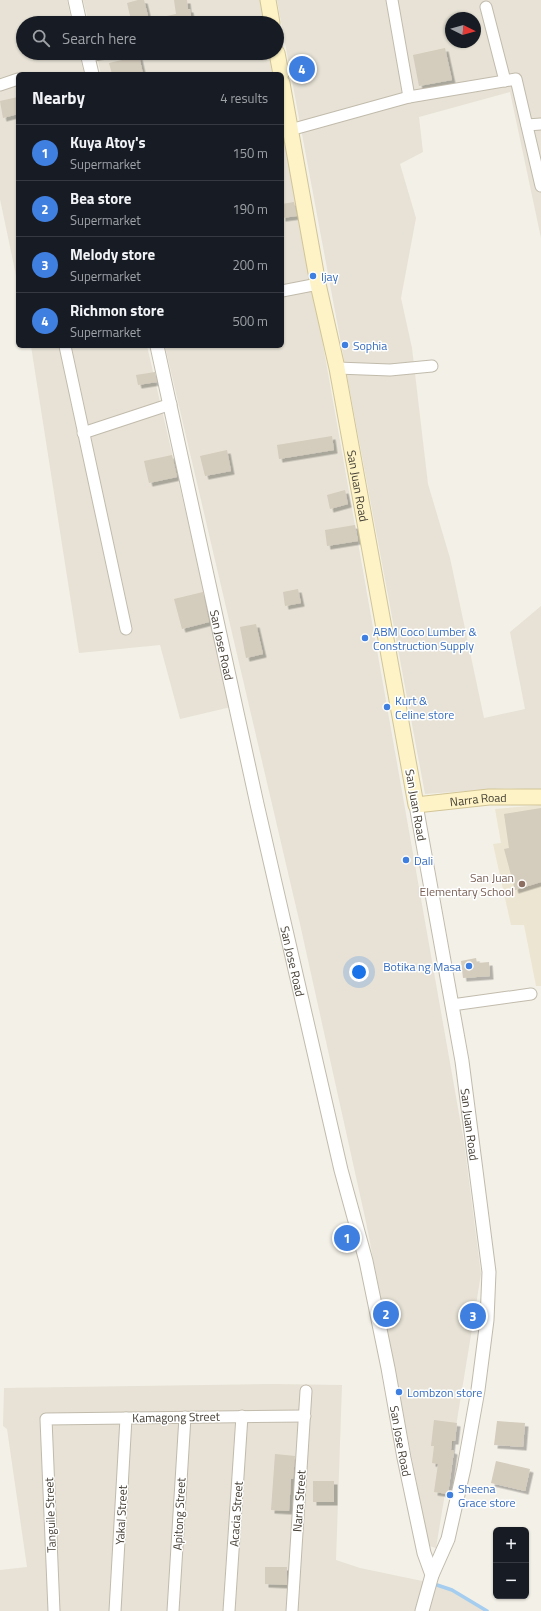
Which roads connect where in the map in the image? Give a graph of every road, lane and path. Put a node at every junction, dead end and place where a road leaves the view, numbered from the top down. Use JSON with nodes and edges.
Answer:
{"nodes":[{"id":1,"x":75,"y":0,"type":"edge"},
{"id":2,"x":268,"y":0,"type":"edge"},
{"id":3,"x":392,"y":0,"type":"edge"},
{"id":4,"x":486,"y":7,"type":"dead end"},
{"id":5,"x":78,"y":16,"type":"edge"},
{"id":6,"x":271,"y":16,"type":"edge"},
{"id":7,"x":89,"y":60,"type":"edge"},
{"id":8,"x":278,"y":60,"type":"edge"},
{"id":9,"x":92,"y":72,"type":"edge"},
{"id":10,"x":280,"y":72,"type":"edge"},
{"id":11,"x":16,"y":80,"type":"edge"},
{"id":12,"x":505,"y":81,"type":"junction"},
{"id":13,"x":0,"y":85,"type":"edge"},
{"id":14,"x":284,"y":95,"type":"edge"},
{"id":15,"x":409,"y":97,"type":"junction"},
{"id":16,"x":541,"y":124,"type":"edge"},
{"id":17,"x":527,"y":125,"type":"junction"},
{"id":18,"x":290,"y":130,"type":"junction"},
{"id":19,"x":541,"y":186,"type":"edge"},
{"id":20,"x":318,"y":284,"type":"junction"},
{"id":21,"x":284,"y":291,"type":"edge"},
{"id":22,"x":65,"y":348,"type":"edge"},
{"id":23,"x":157,"y":348,"type":"edge"},
{"id":24,"x":432,"y":366,"type":"dead end"},
{"id":25,"x":337,"y":368,"type":"junction"},
{"id":26,"x":171,"y":404,"type":"junction"},
{"id":27,"x":83,"y":432,"type":"junction"},
{"id":28,"x":126,"y":629,"type":"dead end"},
{"id":29,"x":541,"y":797,"type":"edge"},
{"id":30,"x":416,"y":805,"type":"junction"},
{"id":31,"x":531,"y":994,"type":"dead end"},
{"id":32,"x":452,"y":1005,"type":"junction"},
{"id":33,"x":306,"y":1391,"type":"dead end"},
{"id":34,"x":242,"y":1416,"type":"junction"},
{"id":35,"x":305,"y":1416,"type":"junction"},
{"id":36,"x":184,"y":1417,"type":"junction"},
{"id":37,"x":126,"y":1418,"type":"junction"},
{"id":38,"x":46,"y":1419,"type":"joint"},
{"id":39,"x":432,"y":1575,"type":"junction"},
{"id":40,"x":54,"y":1611,"type":"edge"},
{"id":41,"x":115,"y":1611,"type":"edge"},
{"id":42,"x":173,"y":1611,"type":"edge"},
{"id":43,"x":229,"y":1611,"type":"edge"},
{"id":44,"x":292,"y":1611,"type":"edge"},
{"id":45,"x":422,"y":1611,"type":"edge"}],
"edges":[{"from":1,"to":5,"type":"street"},
{"from":2,"to":6,"type":"main road"},
{"from":3,"to":15,"type":"street"},
{"from":4,"to":12,"type":"street"},
{"from":7,"to":9,"type":"street"},
{"from":8,"to":10,"type":"main road"},
{"from":11,"to":13,"type":"street"},
{"from":12,"to":15,"type":"street"},
{"from":12,"to":17,"type":"street"},
{"from":14,"to":18,"type":"main road","name":"San Juan Road"},
{"from":15,"to":18,"type":"street"},
{"from":16,"to":17,"type":"street"},
{"from":17,"to":19,"type":"street"},
{"from":18,"to":20,"type":"main road","name":"San Juan Road"},
{"from":20,"to":21,"type":"street"},
{"from":20,"to":25,"type":"main road","name":"San Juan Road"},
{"from":22,"to":27,"type":"street"},
{"from":23,"to":26,"type":"street","name":"San Jose Road"},
{"from":24,"to":25,"type":"street"},
{"from":25,"to":30,"type":"main road","name":"San Juan Road"},
{"from":26,"to":27,"type":"street"},
{"from":26,"to":39,"type":"street","name":"San Jose Road"},
{"from":27,"to":28,"type":"street"},
{"from":29,"to":30,"type":"main road","name":"Narra Road"},
{"from":30,"to":32,"type":"street","name":"San Juan Road"},
{"from":31,"to":32,"type":"street"},
{"from":32,"to":39,"type":"street","name":"San Juan Road"},
{"from":33,"to":35,"type":"street","name":"Narra Street"},
{"from":34,"to":35,"type":"street","name":"Kamagong Street"},
{"from":34,"to":36,"type":"street","name":"Kamagong Street"},
{"from":34,"to":43,"type":"street","name":"Acacia Street"},
{"from":35,"to":44,"type":"street","name":"Narra Street"},
{"from":36,"to":37,"type":"street","name":"Kamagong Street"},
{"from":36,"to":42,"type":"street","name":"Apitong Street"},
{"from":37,"to":38,"type":"street","name":"Kamagong Street"},
{"from":37,"to":41,"type":"street","name":"Yakal Street"},
{"from":38,"to":40,"type":"street","name":"Tanguile Street"},
{"from":39,"to":45,"type":"street","name":"San Juan Road"}]}
